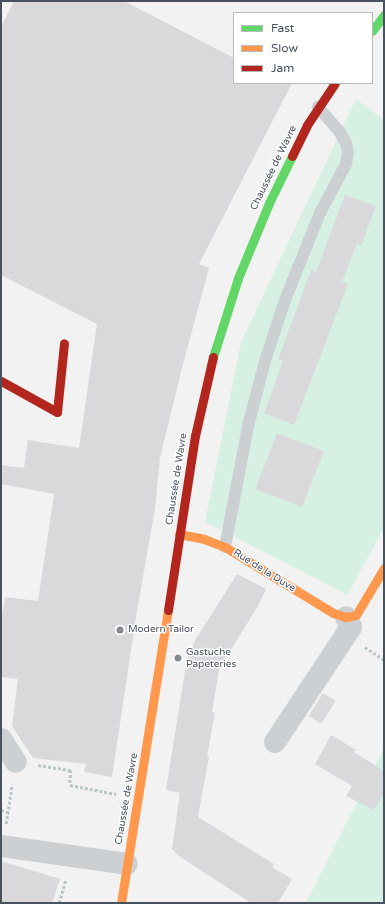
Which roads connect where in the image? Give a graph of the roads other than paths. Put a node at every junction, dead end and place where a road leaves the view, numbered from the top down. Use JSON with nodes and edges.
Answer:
{"nodes":[{"id":1,"x":384,"y":15,"type":"edge"},
{"id":2,"x":373,"y":30,"type":"edge"},
{"id":3,"x":334,"y":84,"type":"edge"},
{"id":4,"x":318,"y":107,"type":"junction"},
{"id":5,"x":64,"y":343,"type":"dead end"},
{"id":6,"x":1,"y":381,"type":"edge"},
{"id":7,"x":179,"y":534,"type":"junction"},
{"id":8,"x":225,"y":547,"type":"junction"},
{"id":9,"x":384,"y":568,"type":"edge"},
{"id":10,"x":346,"y":617,"type":"junction"},
{"id":11,"x":1,"y":739,"type":"edge"},
{"id":12,"x":275,"y":742,"type":"dead end"},
{"id":13,"x":16,"y":762,"type":"road end"},
{"id":14,"x":2,"y":846,"type":"edge"},
{"id":15,"x":127,"y":864,"type":"junction"},
{"id":16,"x":121,"y":903,"type":"edge"}],
"edges":[{"from":1,"to":2,"type":"main road"},
{"from":3,"to":4,"type":"main road","name":"Chaussée de Wavre"},
{"from":4,"to":7,"type":"main road","name":"Chaussée de Wavre"},
{"from":4,"to":8,"type":"lane"},
{"from":5,"to":6,"type":"main road"},
{"from":7,"to":8,"type":"main road","name":"Rue de la Duve"},
{"from":7,"to":15,"type":"main road","name":"Chaussée de Wavre"},
{"from":8,"to":10,"type":"main road","name":"Rue de la Duve"},
{"from":9,"to":10,"type":"main road"},
{"from":10,"to":12,"type":"street"},
{"from":11,"to":13,"type":"street"},
{"from":14,"to":15,"type":"street"},
{"from":15,"to":16,"type":"main road","name":"Chaussée de Wavre"}]}
